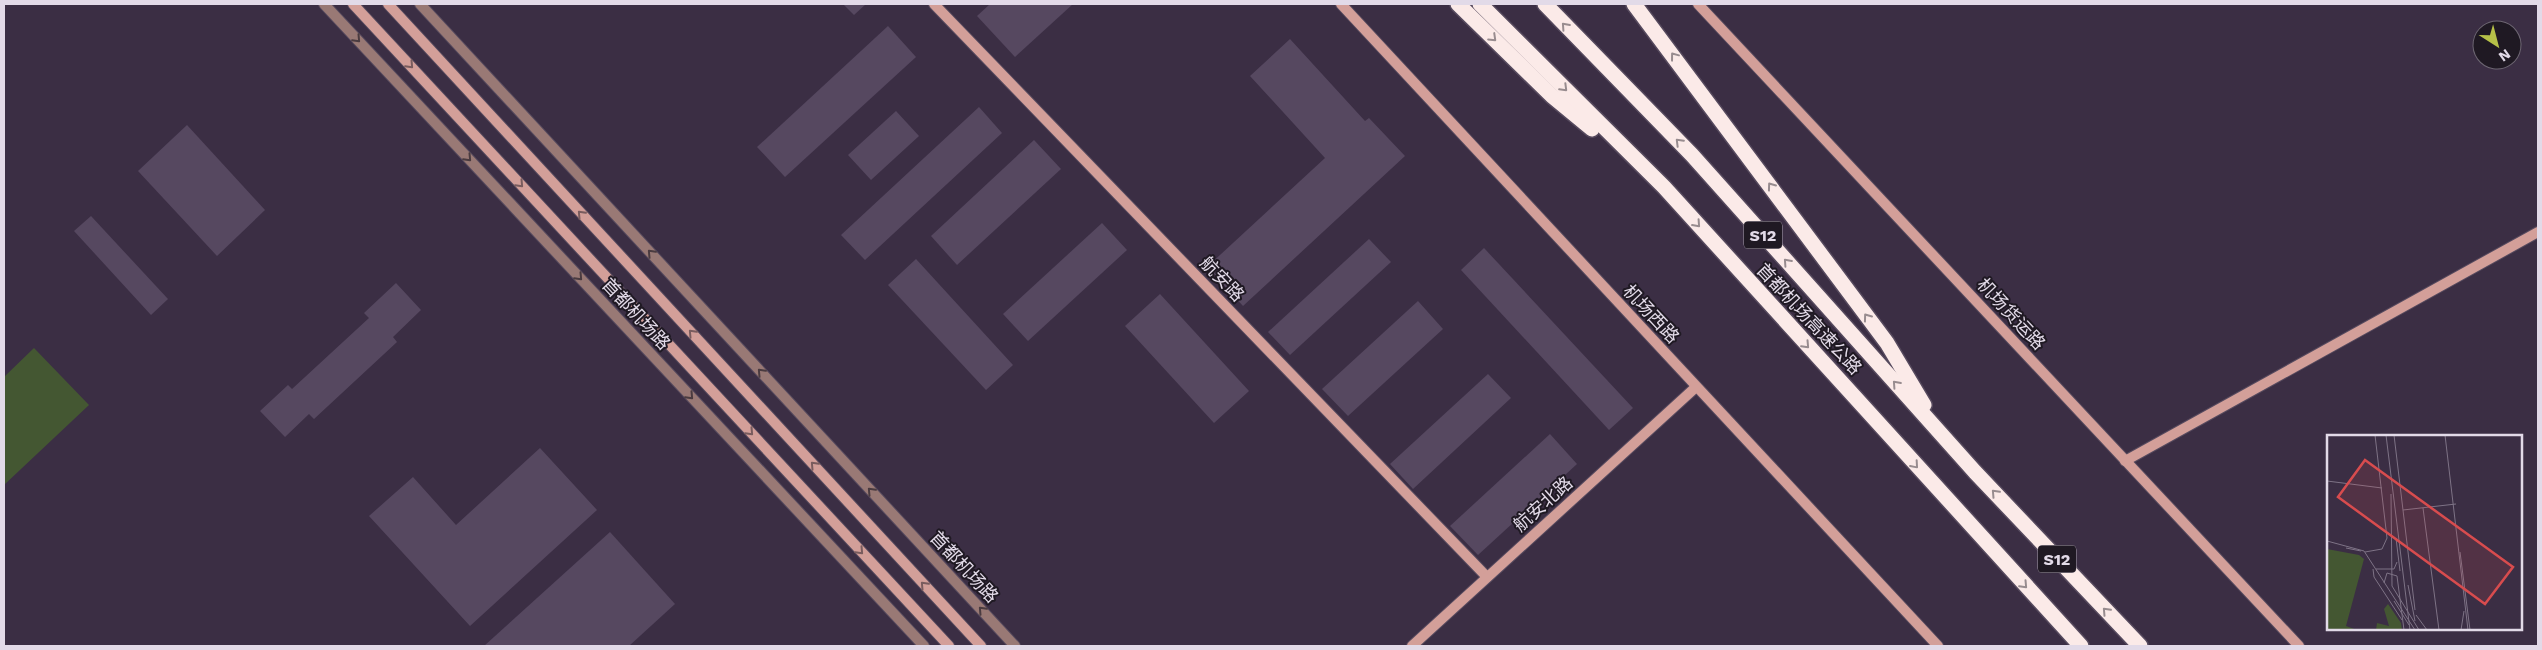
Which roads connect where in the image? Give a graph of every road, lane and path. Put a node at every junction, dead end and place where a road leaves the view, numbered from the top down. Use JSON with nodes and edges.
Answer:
{"nodes":[{"id":1,"x":324,"y":4,"type":"edge"},
{"id":2,"x":353,"y":4,"type":"edge"},
{"id":3,"x":388,"y":4,"type":"edge"},
{"id":4,"x":420,"y":4,"type":"edge"},
{"id":5,"x":934,"y":4,"type":"edge"},
{"id":6,"x":1341,"y":4,"type":"edge"},
{"id":7,"x":1458,"y":4,"type":"edge"},
{"id":8,"x":1480,"y":4,"type":"edge"},
{"id":9,"x":1545,"y":4,"type":"edge"},
{"id":10,"x":1634,"y":4,"type":"edge"},
{"id":11,"x":1698,"y":4,"type":"edge"},
{"id":12,"x":1664,"y":188,"type":"junction"},
{"id":13,"x":2538,"y":232,"type":"edge"},
{"id":14,"x":1696,"y":387,"type":"junction"},
{"id":15,"x":2125,"y":461,"type":"junction"},
{"id":16,"x":1975,"y":472,"type":"junction"},
{"id":17,"x":1487,"y":577,"type":"junction"},
{"id":18,"x":924,"y":646,"type":"edge"},
{"id":19,"x":949,"y":646,"type":"edge"},
{"id":20,"x":981,"y":646,"type":"edge"},
{"id":21,"x":1015,"y":646,"type":"edge"},
{"id":22,"x":1412,"y":646,"type":"edge"},
{"id":23,"x":1938,"y":646,"type":"edge"},
{"id":24,"x":2081,"y":646,"type":"edge"},
{"id":25,"x":2140,"y":646,"type":"edge"},
{"id":26,"x":2299,"y":646,"type":"edge"}],
"edges":[{"from":1,"to":18,"type":"street","name":"首都机场路","one_way":true},
{"from":2,"to":19,"type":"street","name":"首都机场路","one_way":true},
{"from":20,"to":3,"type":"street","name":"首都机场路","one_way":true},
{"from":21,"to":4,"type":"street","name":"首都机场路","one_way":true},
{"from":5,"to":17,"type":"street","name":"航安路"},
{"from":6,"to":14,"type":"street","name":"机场西路"},
{"from":7,"to":12,"type":"highway","one_way":true},
{"from":8,"to":12,"type":"highway","name":"首都机场高速公路","number":"S12","one_way":true},
{"from":16,"to":9,"type":"highway","name":"首都机场高速公路","number":"S12","one_way":true},
{"from":16,"to":10,"type":"highway","one_way":true},
{"from":11,"to":15,"type":"street","name":"机场货运路"},
{"from":12,"to":24,"type":"highway","name":"首都机场高速公路","number":"S12","one_way":true},
{"from":13,"to":15,"type":"street"},
{"from":14,"to":17,"type":"street","name":"航安北路"},
{"from":14,"to":23,"type":"street","name":"机场西路"},
{"from":15,"to":26,"type":"street","name":"机场货运路"},
{"from":25,"to":16,"type":"highway","name":"首都机场高速公路","number":"S12","one_way":true},
{"from":17,"to":22,"type":"street","name":"航安北路"}]}
